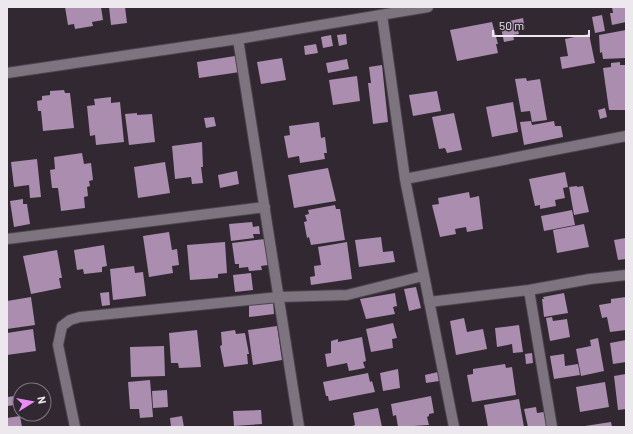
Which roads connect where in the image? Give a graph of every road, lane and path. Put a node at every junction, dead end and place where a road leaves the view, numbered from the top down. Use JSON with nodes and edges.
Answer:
{"nodes":[{"id":1,"x":428,"y":7,"type":"edge"},
{"id":2,"x":382,"y":15,"type":"junction"},
{"id":3,"x":238,"y":39,"type":"junction"},
{"id":4,"x":7,"y":73,"type":"edge"},
{"id":5,"x":626,"y":136,"type":"edge"},
{"id":6,"x":405,"y":179,"type":"junction"},
{"id":7,"x":265,"y":207,"type":"junction"},
{"id":8,"x":7,"y":239,"type":"edge"},
{"id":9,"x":626,"y":275,"type":"edge"},
{"id":10,"x":423,"y":276,"type":"junction"},
{"id":11,"x":529,"y":290,"type":"junction"},
{"id":12,"x":279,"y":297,"type":"junction"},
{"id":13,"x":429,"y":302,"type":"junction"},
{"id":14,"x":74,"y":427,"type":"edge"},
{"id":15,"x":299,"y":427,"type":"edge"},
{"id":16,"x":454,"y":427,"type":"edge"},
{"id":17,"x":552,"y":427,"type":"edge"}],
"edges":[{"from":1,"to":2,"type":"street"},
{"from":2,"to":3,"type":"street"},
{"from":2,"to":6,"type":"street"},
{"from":3,"to":4,"type":"street"},
{"from":3,"to":7,"type":"street"},
{"from":5,"to":6,"type":"street"},
{"from":6,"to":10,"type":"street"},
{"from":7,"to":8,"type":"street"},
{"from":7,"to":12,"type":"street"},
{"from":9,"to":11,"type":"street"},
{"from":10,"to":12,"type":"street"},
{"from":10,"to":13,"type":"street"},
{"from":11,"to":13,"type":"street"},
{"from":11,"to":17,"type":"street"},
{"from":12,"to":14,"type":"street"},
{"from":12,"to":15,"type":"street"},
{"from":13,"to":16,"type":"street"}]}
